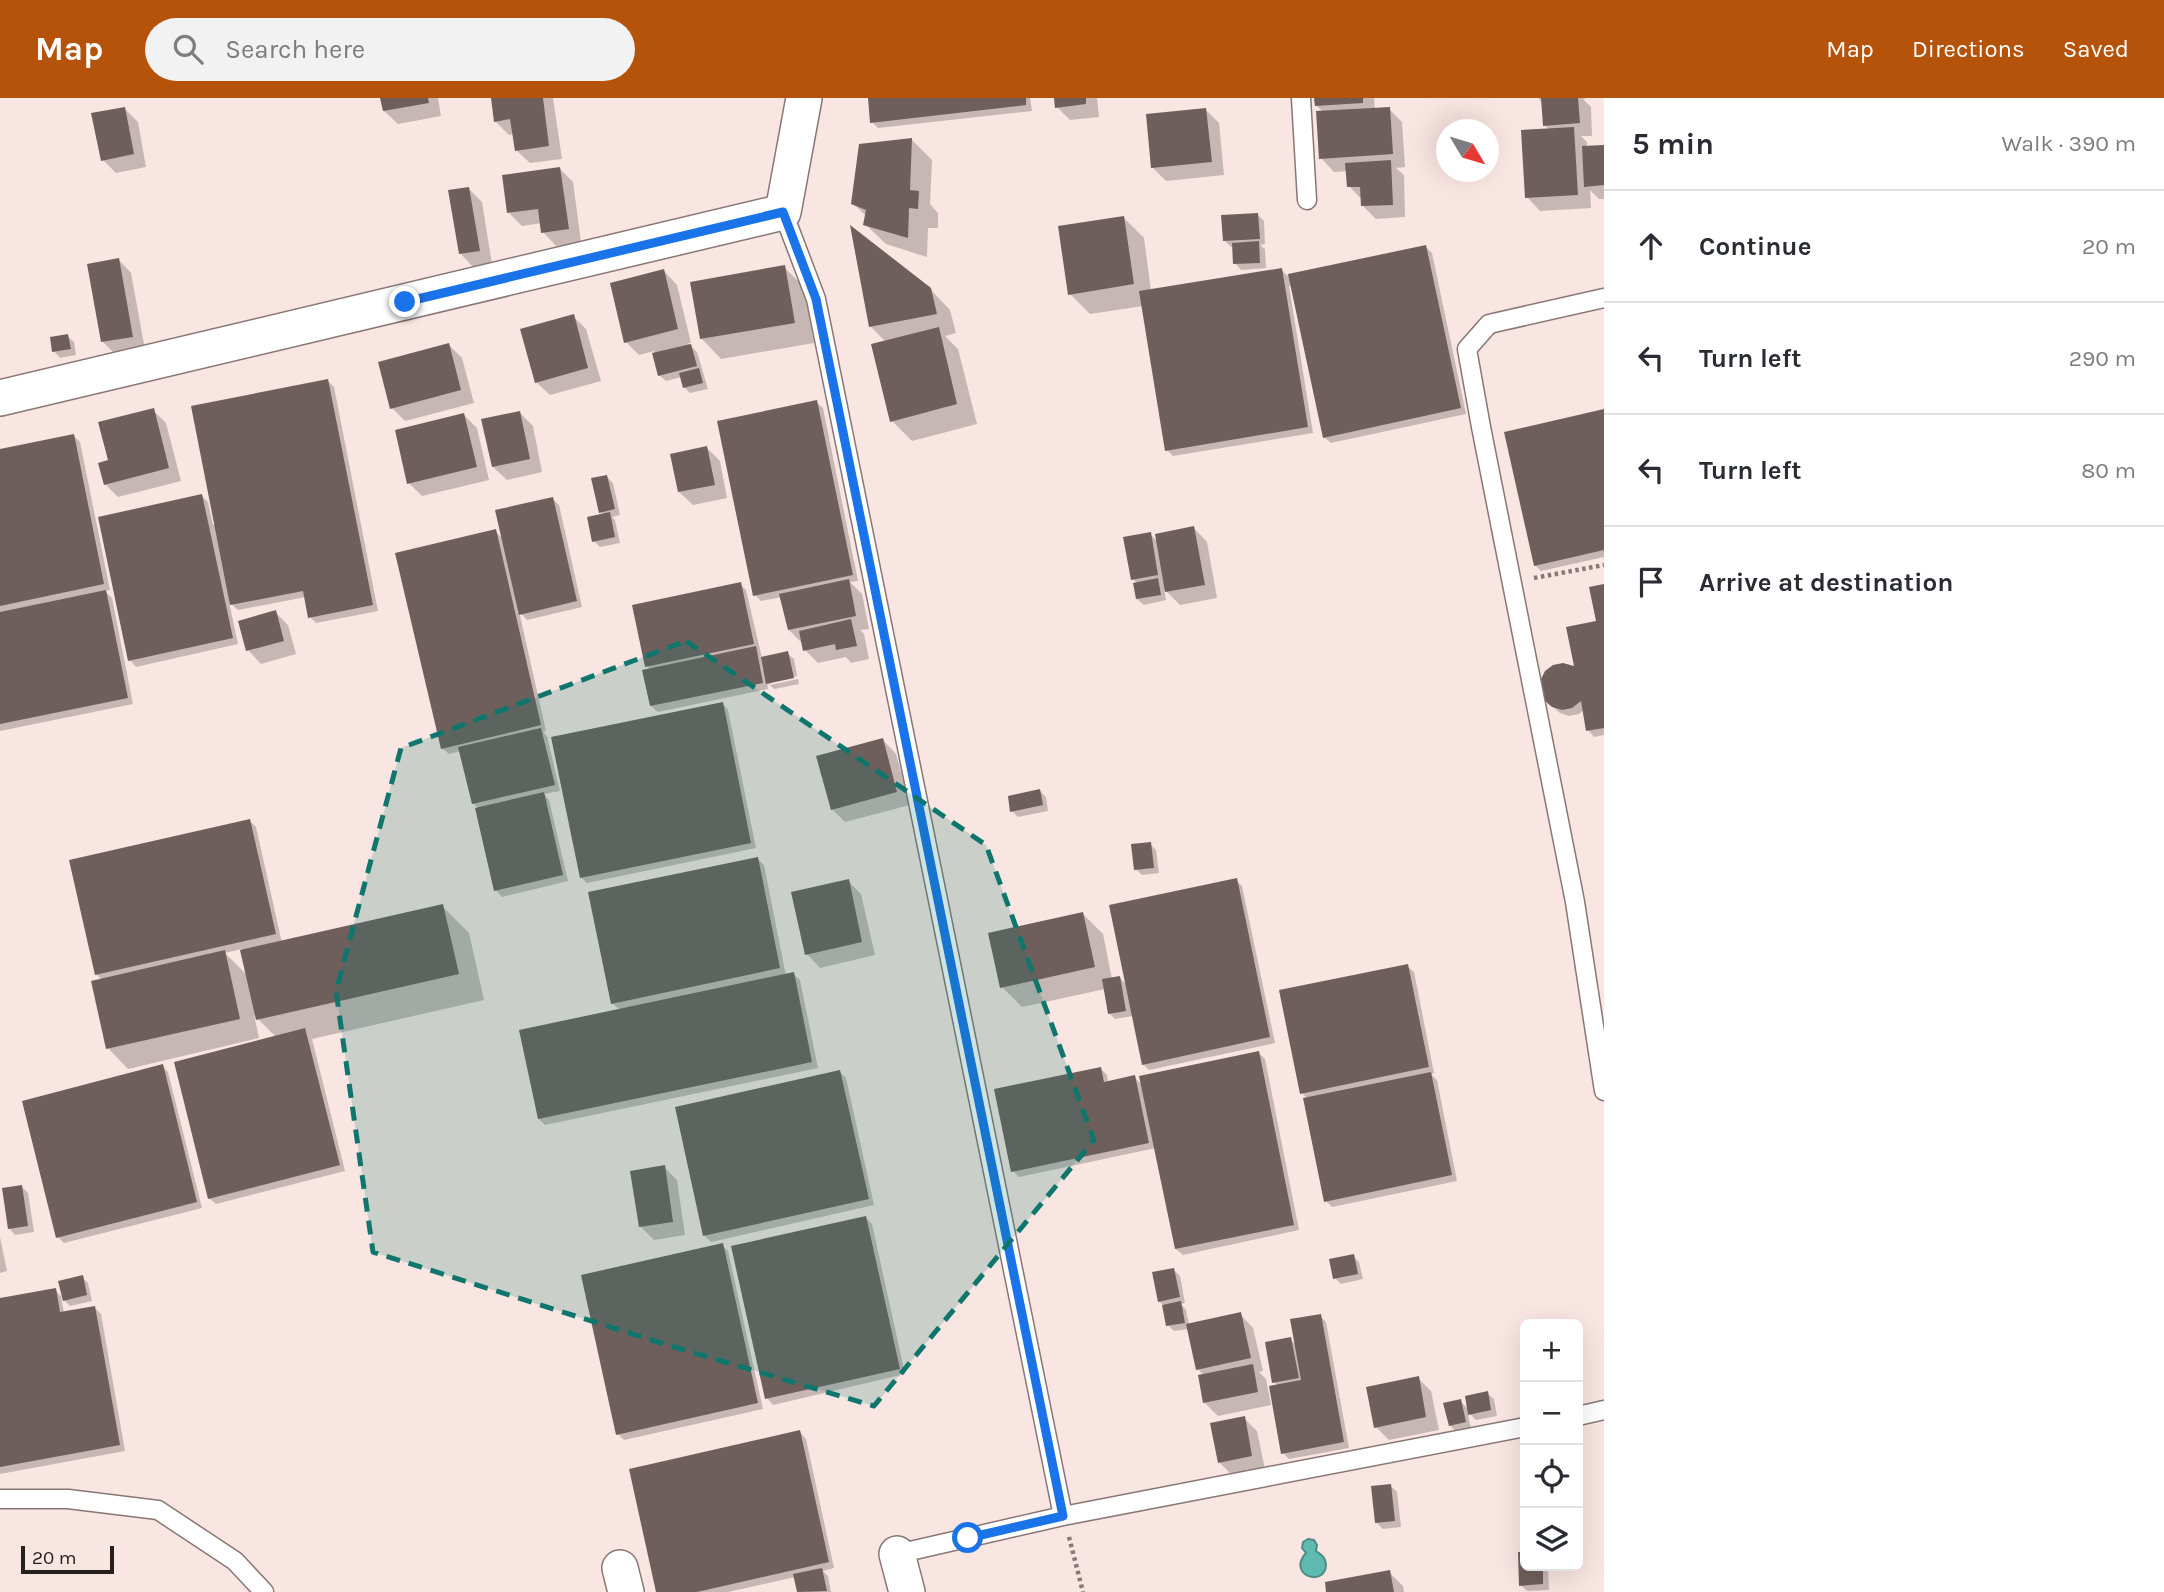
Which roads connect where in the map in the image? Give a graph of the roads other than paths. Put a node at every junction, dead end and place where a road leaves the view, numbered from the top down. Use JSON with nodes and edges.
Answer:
{"nodes":[{"id":1,"x":804,"y":98,"type":"edge"},
{"id":2,"x":1301,"y":98,"type":"edge"},
{"id":3,"x":1307,"y":200,"type":"dead end"},
{"id":4,"x":783,"y":212,"type":"junction"},
{"id":5,"x":1604,"y":298,"type":"edge"},
{"id":6,"x":0,"y":398,"type":"edge"},
{"id":7,"x":1604,"y":1091,"type":"edge"},
{"id":8,"x":1604,"y":1410,"type":"edge"},
{"id":9,"x":1583,"y":1415,"type":"edge"},
{"id":10,"x":1520,"y":1428,"type":"edge"},
{"id":11,"x":0,"y":1499,"type":"edge"},
{"id":12,"x":1063,"y":1516,"type":"junction"},
{"id":13,"x":897,"y":1554,"type":"joint"},
{"id":14,"x":264,"y":1592,"type":"edge"},
{"id":15,"x":907,"y":1592,"type":"edge"}],
"edges":[{"from":1,"to":4,"type":"street"},
{"from":2,"to":3,"type":"lane"},
{"from":4,"to":6,"type":"street"},
{"from":4,"to":12,"type":"lane"},
{"from":5,"to":7,"type":"lane"},
{"from":8,"to":9,"type":"lane"},
{"from":10,"to":12,"type":"lane"},
{"from":11,"to":14,"type":"lane"},
{"from":12,"to":13,"type":"lane"},
{"from":13,"to":15,"type":"street"}]}
